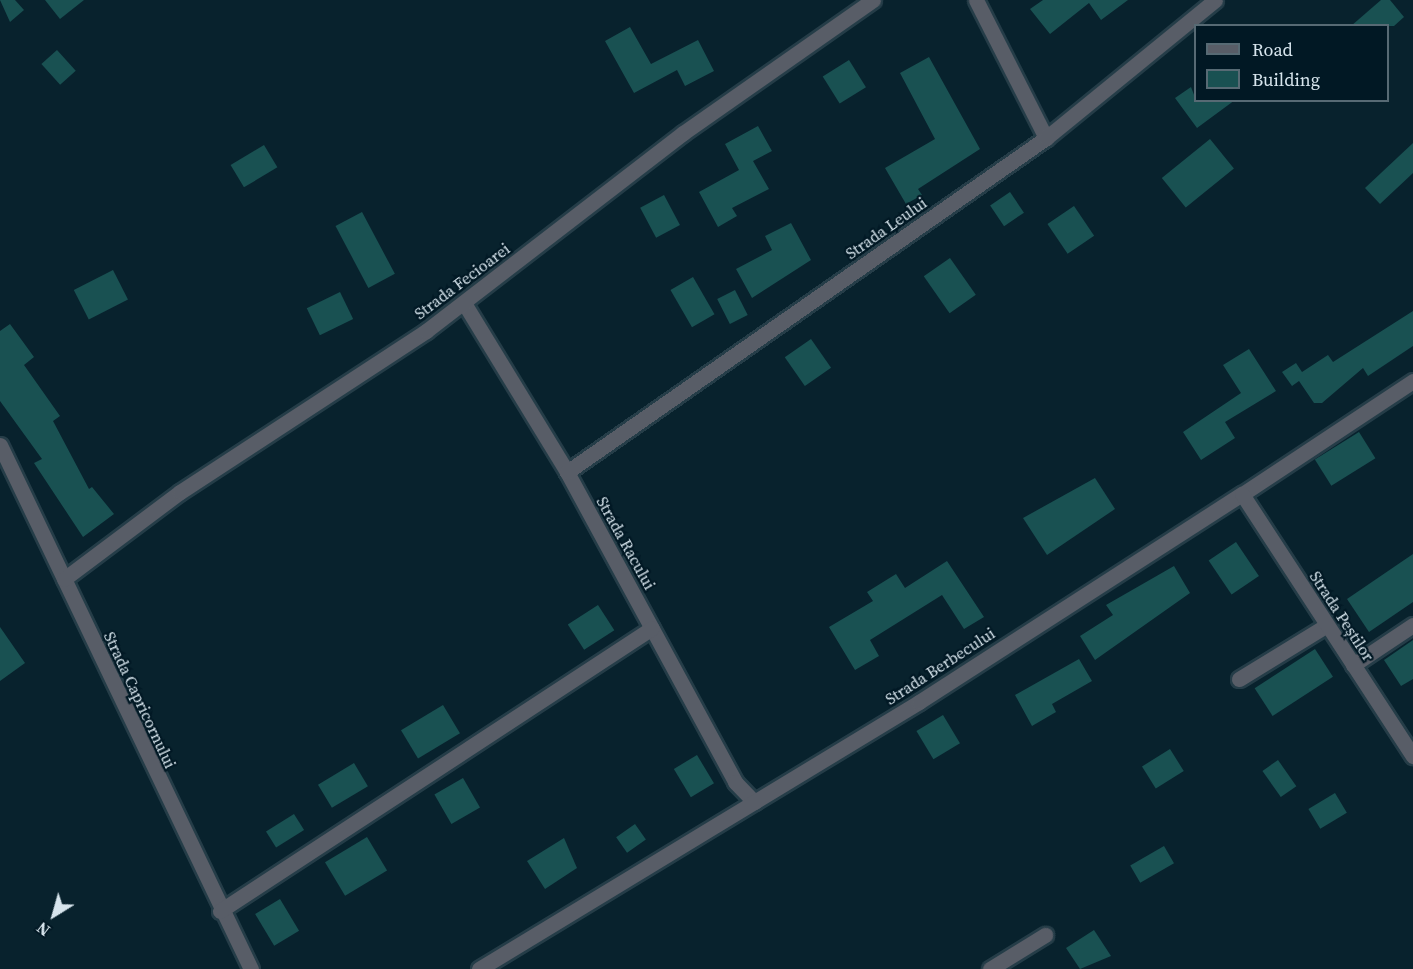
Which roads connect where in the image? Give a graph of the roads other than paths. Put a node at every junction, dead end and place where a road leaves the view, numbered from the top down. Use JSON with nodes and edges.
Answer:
{"nodes":[{"id":1,"x":873,"y":0,"type":"edge"},
{"id":2,"x":976,"y":0,"type":"edge"},
{"id":3,"x":1215,"y":0,"type":"edge"},
{"id":4,"x":1046,"y":138,"type":"junction"},
{"id":5,"x":464,"y":303,"type":"junction"},
{"id":6,"x":1413,"y":381,"type":"edge"},
{"id":7,"x":0,"y":445,"type":"edge"},
{"id":8,"x":567,"y":472,"type":"junction"},
{"id":9,"x":1242,"y":495,"type":"junction"},
{"id":10,"x":64,"y":579,"type":"junction"},
{"id":11,"x":1326,"y":625,"type":"junction"},
{"id":12,"x":1413,"y":625,"type":"edge"},
{"id":13,"x":652,"y":628,"type":"junction"},
{"id":14,"x":1353,"y":665,"type":"junction"},
{"id":15,"x":1239,"y":680,"type":"dead end"},
{"id":16,"x":1413,"y":756,"type":"edge"},
{"id":17,"x":754,"y":802,"type":"junction"},
{"id":18,"x":220,"y":911,"type":"junction"},
{"id":19,"x":1045,"y":935,"type":"dead end"},
{"id":20,"x":251,"y":969,"type":"edge"},
{"id":21,"x":479,"y":969,"type":"edge"},
{"id":22,"x":990,"y":969,"type":"edge"}],
"edges":[{"from":1,"to":5,"type":"street","name":"Strada Fecioarei"},
{"from":2,"to":4,"type":"street"},
{"from":3,"to":4,"type":"street","name":"Strada Leului"},
{"from":4,"to":8,"type":"street","name":"Strada Leului"},
{"from":5,"to":8,"type":"street","name":"Strada Racului"},
{"from":5,"to":10,"type":"street","name":"Strada Fecioarei"},
{"from":6,"to":9,"type":"street","name":"Strada Berbecului"},
{"from":7,"to":10,"type":"street","name":"Strada Capricornului"},
{"from":8,"to":13,"type":"street","name":"Strada Racului"},
{"from":9,"to":11,"type":"street","name":"Strada Peștilor"},
{"from":9,"to":17,"type":"street","name":"Strada Berbecului"},
{"from":10,"to":18,"type":"street","name":"Strada Capricornului"},
{"from":11,"to":14,"type":"street","name":"Strada Peștilor"},
{"from":11,"to":15,"type":"street"},
{"from":12,"to":14,"type":"street"},
{"from":13,"to":17,"type":"street","name":"Strada Racului"},
{"from":13,"to":18,"type":"street"},
{"from":14,"to":16,"type":"street","name":"Strada Peștilor"},
{"from":17,"to":21,"type":"street","name":"Strada Berbecului"},
{"from":18,"to":20,"type":"street","name":"Strada Capricornului"},
{"from":19,"to":22,"type":"street"}]}
